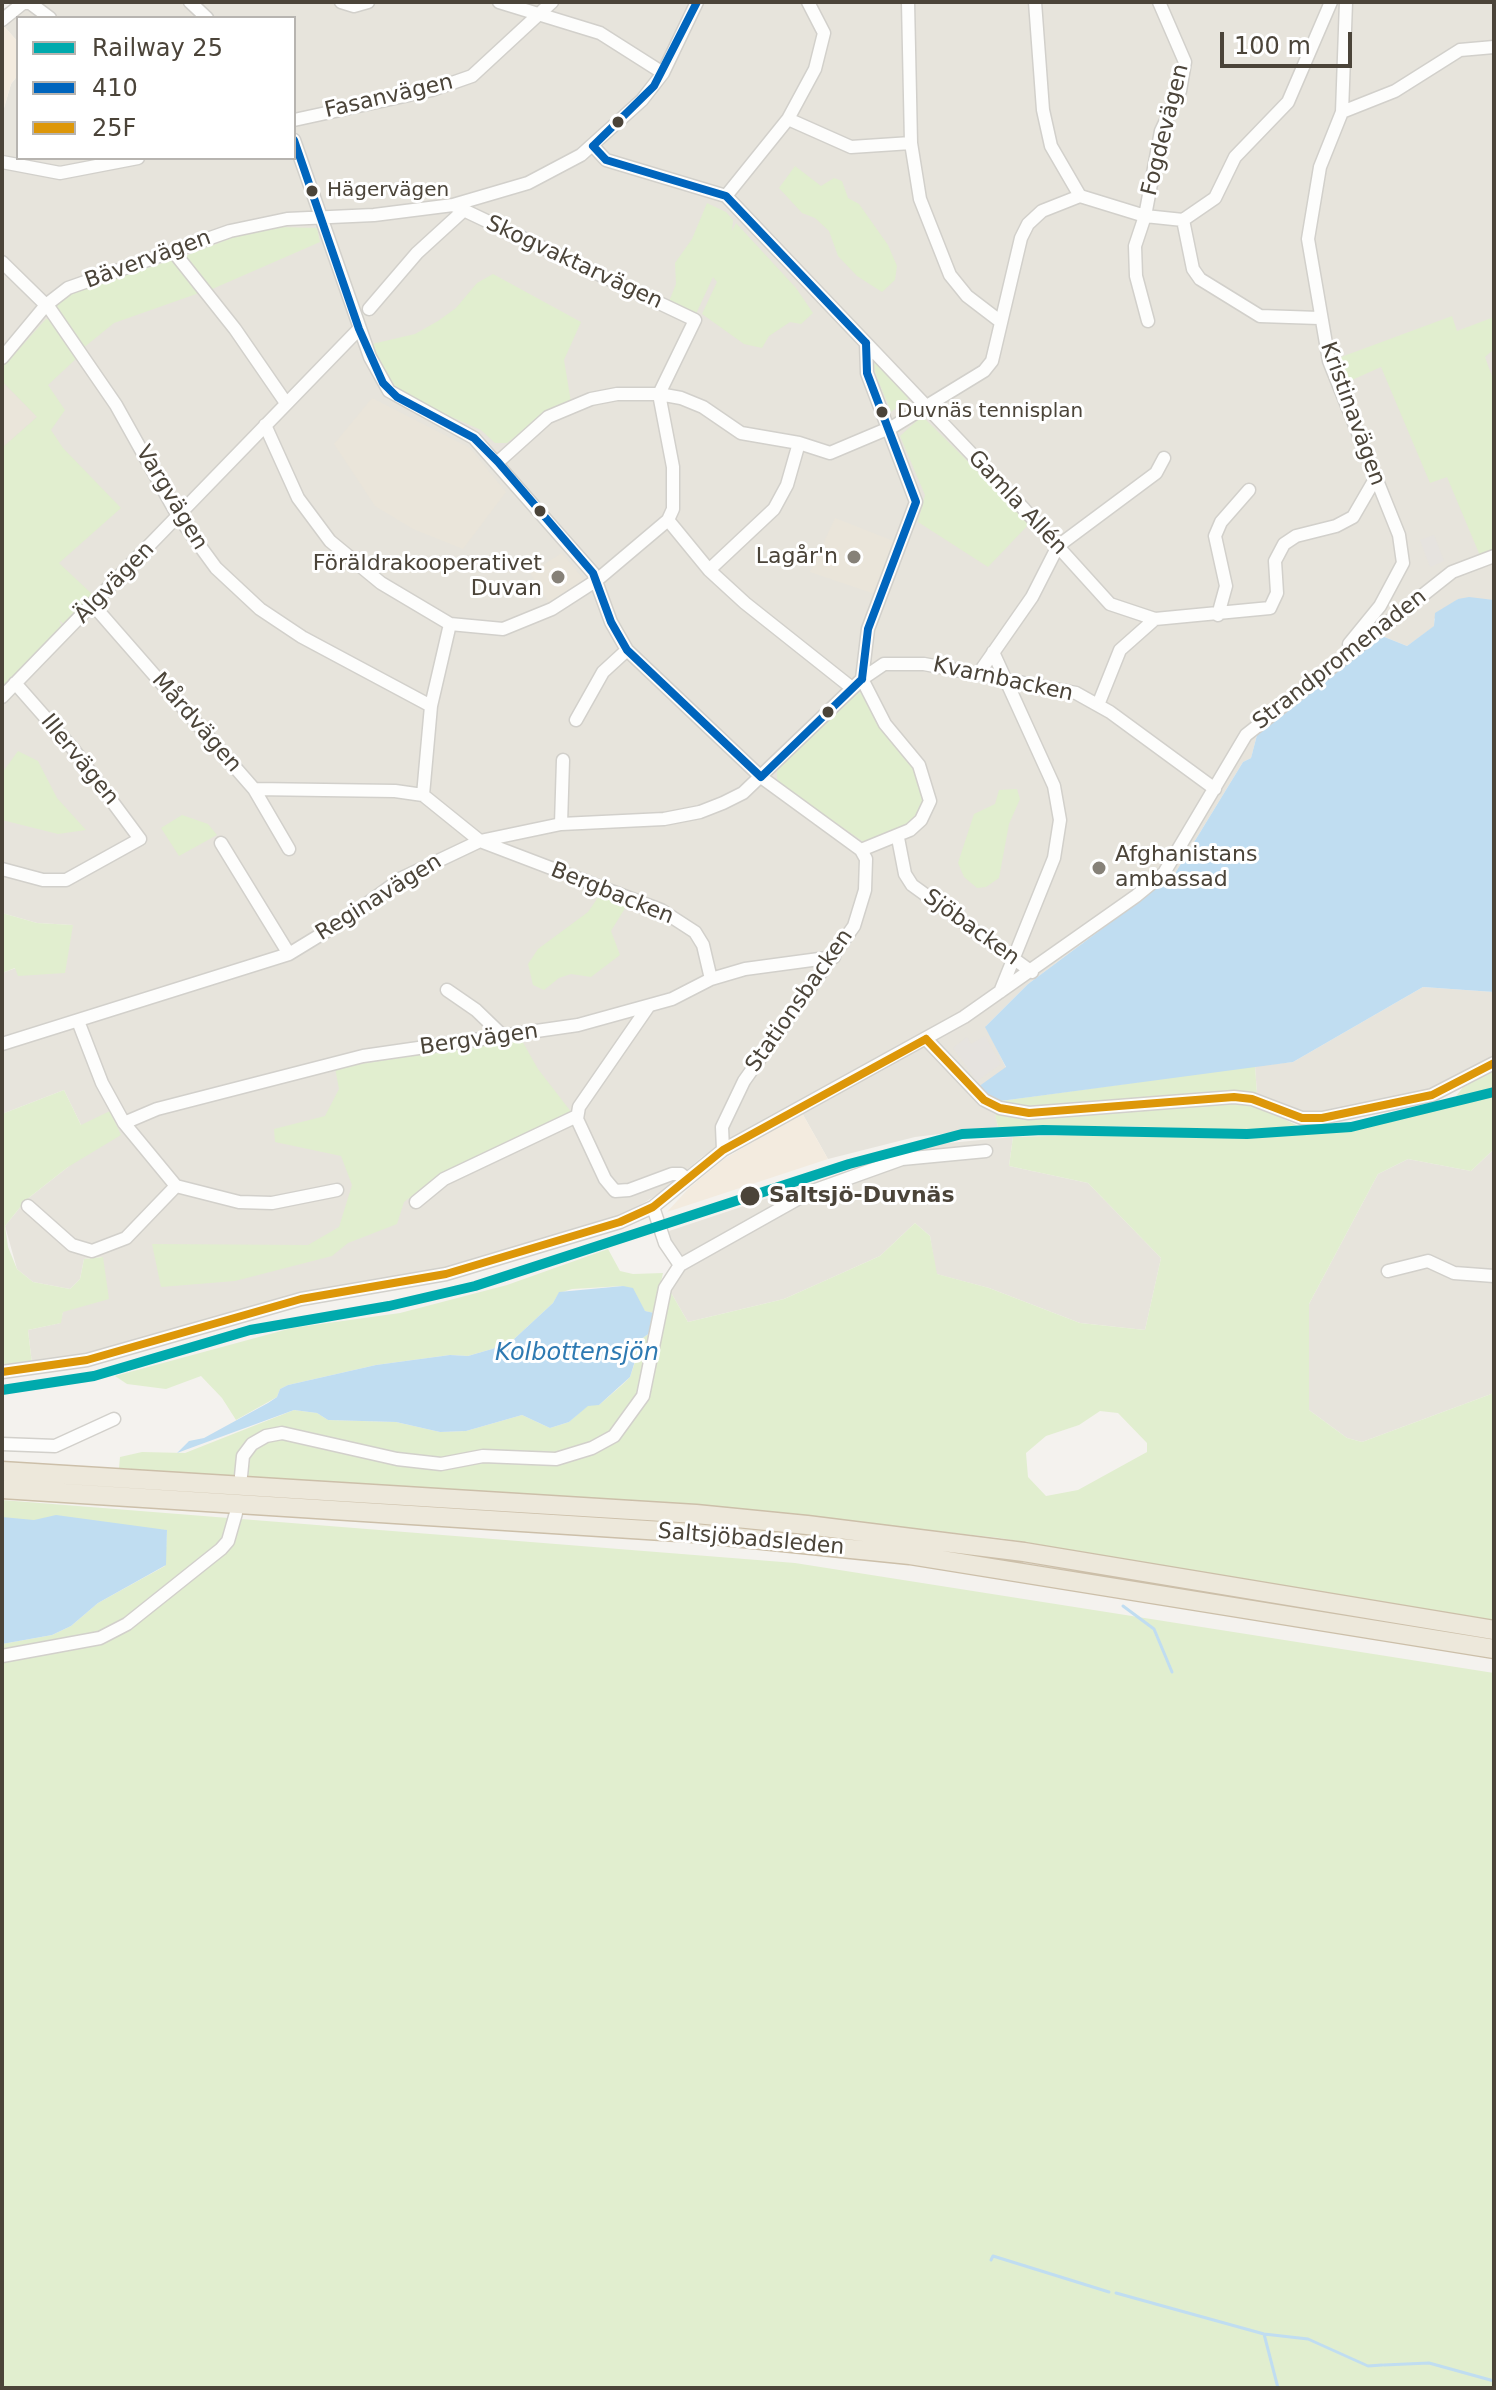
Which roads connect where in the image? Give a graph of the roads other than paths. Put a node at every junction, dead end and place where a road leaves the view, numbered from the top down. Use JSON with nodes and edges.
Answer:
{"nodes":[{"id":1,"x":190,"y":2,"type":"edge"},
{"id":2,"x":341,"y":2,"type":"edge"},
{"id":3,"x":368,"y":2,"type":"edge"},
{"id":4,"x":499,"y":2,"type":"edge"},
{"id":5,"x":552,"y":2,"type":"edge"},
{"id":6,"x":697,"y":2,"type":"edge"},
{"id":7,"x":808,"y":2,"type":"edge"},
{"id":8,"x":908,"y":2,"type":"edge"},
{"id":9,"x":1035,"y":2,"type":"edge"},
{"id":10,"x":1159,"y":2,"type":"edge"},
{"id":11,"x":1331,"y":2,"type":"edge"},
{"id":12,"x":1346,"y":2,"type":"edge"},
{"id":13,"x":542,"y":14,"type":"junction"},
{"id":14,"x":47,"y":16,"type":"edge"},
{"id":15,"x":205,"y":16,"type":"edge"},
{"id":16,"x":2,"y":20,"type":"edge"},
{"id":17,"x":1494,"y":47,"type":"edge"},
{"id":18,"x":663,"y":73,"type":"junction"},
{"id":19,"x":1342,"y":112,"type":"junction"},
{"id":20,"x":788,"y":119,"type":"junction"},
{"id":21,"x":296,"y":120,"type":"edge"},
{"id":22,"x":911,"y":143,"type":"junction"},
{"id":23,"x":296,"y":146,"type":"edge"},
{"id":24,"x":593,"y":146,"type":"junction"},
{"id":25,"x":128,"y":160,"type":"edge"},
{"id":26,"x":2,"y":162,"type":"edge"},
{"id":27,"x":726,"y":196,"type":"junction"},
{"id":28,"x":1080,"y":196,"type":"junction"},
{"id":29,"x":458,"y":208,"type":"junction"},
{"id":30,"x":1145,"y":216,"type":"junction"},
{"id":31,"x":322,"y":218,"type":"junction"},
{"id":32,"x":1183,"y":220,"type":"junction"},
{"id":33,"x":173,"y":251,"type":"junction"},
{"id":34,"x":2,"y":262,"type":"edge"},
{"id":35,"x":46,"y":305,"type":"junction"},
{"id":36,"x":369,"y":309,"type":"dead end"},
{"id":37,"x":1319,"y":318,"type":"junction"},
{"id":38,"x":1148,"y":321,"type":"dead end"},
{"id":39,"x":1001,"y":322,"type":"junction"},
{"id":40,"x":359,"y":329,"type":"junction"},
{"id":41,"x":866,"y":343,"type":"junction"},
{"id":42,"x":2,"y":358,"type":"edge"},
{"id":43,"x":659,"y":394,"type":"junction"},
{"id":44,"x":286,"y":403,"type":"junction"},
{"id":45,"x":923,"y":407,"type":"junction"},
{"id":46,"x":265,"y":425,"type":"junction"},
{"id":47,"x":887,"y":429,"type":"junction"},
{"id":48,"x":799,"y":443,"type":"junction"},
{"id":49,"x":1164,"y":458,"type":"dead end"},
{"id":50,"x":498,"y":462,"type":"junction"},
{"id":51,"x":1375,"y":479,"type":"junction"},
{"id":52,"x":1249,"y":490,"type":"dead end"},
{"id":53,"x":178,"y":516,"type":"junction"},
{"id":54,"x":668,"y":520,"type":"junction"},
{"id":55,"x":1058,"y":546,"type":"junction"},
{"id":56,"x":1494,"y":556,"type":"edge"},
{"id":57,"x":709,"y":570,"type":"junction"},
{"id":58,"x":597,"y":580,"type":"junction"},
{"id":59,"x":94,"y":606,"type":"junction"},
{"id":60,"x":1218,"y":615,"type":"junction"},
{"id":61,"x":1155,"y":619,"type":"junction"},
{"id":62,"x":450,"y":624,"type":"junction"},
{"id":63,"x":627,"y":650,"type":"junction"},
{"id":64,"x":993,"y":652,"type":"junction"},
{"id":65,"x":1335,"y":662,"type":"junction"},
{"id":66,"x":979,"y":673,"type":"junction"},
{"id":67,"x":1005,"y":678,"type":"junction"},
{"id":68,"x":15,"y":683,"type":"junction"},
{"id":69,"x":857,"y":684,"type":"junction"},
{"id":70,"x":2,"y":697,"type":"edge"},
{"id":71,"x":1098,"y":705,"type":"junction"},
{"id":72,"x":431,"y":706,"type":"junction"},
{"id":73,"x":576,"y":720,"type":"dead end"},
{"id":74,"x":563,"y":760,"type":"dead end"},
{"id":75,"x":761,"y":777,"type":"junction"},
{"id":76,"x":254,"y":789,"type":"junction"},
{"id":77,"x":1215,"y":789,"type":"junction"},
{"id":78,"x":423,"y":795,"type":"junction"},
{"id":79,"x":561,"y":824,"type":"junction"},
{"id":80,"x":898,"y":838,"type":"junction"},
{"id":81,"x":480,"y":841,"type":"junction"},
{"id":82,"x":221,"y":843,"type":"dead end"},
{"id":83,"x":289,"y":849,"type":"dead end"},
{"id":84,"x":861,"y":850,"type":"junction"},
{"id":85,"x":2,"y":869,"type":"edge"},
{"id":86,"x":289,"y":954,"type":"junction"},
{"id":87,"x":834,"y":957,"type":"junction"},
{"id":88,"x":1013,"y":959,"type":"junction"},
{"id":89,"x":1032,"y":972,"type":"junction"},
{"id":90,"x":711,"y":979,"type":"junction"},
{"id":91,"x":447,"y":990,"type":"dead end"},
{"id":92,"x":999,"y":993,"type":"junction"},
{"id":93,"x":648,"y":1007,"type":"junction"},
{"id":94,"x":78,"y":1021,"type":"junction"},
{"id":95,"x":504,"y":1037,"type":"junction"},
{"id":96,"x":926,"y":1039,"type":"junction"},
{"id":97,"x":2,"y":1044,"type":"edge"},
{"id":98,"x":1494,"y":1063,"type":"edge"},
{"id":99,"x":577,"y":1116,"type":"junction"},
{"id":100,"x":124,"y":1123,"type":"junction"},
{"id":101,"x":723,"y":1150,"type":"junction"},
{"id":102,"x":986,"y":1151,"type":"dead end"},
{"id":103,"x":687,"y":1179,"type":"junction"},
{"id":104,"x":176,"y":1186,"type":"junction"},
{"id":105,"x":337,"y":1190,"type":"dead end"},
{"id":106,"x":416,"y":1202,"type":"dead end"},
{"id":107,"x":28,"y":1206,"type":"dead end"},
{"id":108,"x":653,"y":1207,"type":"junction"},
{"id":109,"x":680,"y":1265,"type":"junction"},
{"id":110,"x":1388,"y":1271,"type":"dead end"},
{"id":111,"x":1494,"y":1276,"type":"edge"},
{"id":112,"x":2,"y":1372,"type":"edge"},
{"id":113,"x":114,"y":1419,"type":"dead end"},
{"id":114,"x":2,"y":1444,"type":"edge"},
{"id":115,"x":2,"y":1471,"type":"edge"},
{"id":116,"x":241,"y":1476,"type":"dead end"},
{"id":117,"x":2,"y":1489,"type":"edge"},
{"id":118,"x":236,"y":1513,"type":"dead end"},
{"id":119,"x":1494,"y":1630,"type":"edge"},
{"id":120,"x":1494,"y":1649,"type":"edge"},
{"id":121,"x":2,"y":1656,"type":"edge"}],
"edges":[{"from":1,"to":15,"type":"street"},
{"from":2,"to":3,"type":"street"},
{"from":4,"to":13,"type":"street"},
{"from":5,"to":13,"type":"street","name":"Fasanvägen"},
{"from":6,"to":18,"type":"street"},
{"from":7,"to":20,"type":"street"},
{"from":8,"to":22,"type":"street"},
{"from":9,"to":28,"type":"street"},
{"from":10,"to":30,"type":"street","name":"Fogdevägen"},
{"from":11,"to":32,"type":"street"},
{"from":12,"to":19,"type":"street","name":"Kristinavägen"},
{"from":13,"to":18,"type":"street"},
{"from":13,"to":21,"type":"street","name":"Fasanvägen"},
{"from":14,"to":16,"type":"street"},
{"from":17,"to":19,"type":"street"},
{"from":18,"to":24,"type":"street"},
{"from":19,"to":37,"type":"street","name":"Kristinavägen"},
{"from":20,"to":22,"type":"street"},
{"from":20,"to":27,"type":"street"},
{"from":22,"to":39,"type":"street"},
{"from":23,"to":31,"type":"street"},
{"from":24,"to":27,"type":"street","name":"Gamla Allén"},
{"from":24,"to":29,"type":"street"},
{"from":25,"to":26,"type":"street"},
{"from":27,"to":41,"type":"street","name":"Gamla Allén"},
{"from":28,"to":30,"type":"street"},
{"from":28,"to":39,"type":"street"},
{"from":29,"to":31,"type":"street"},
{"from":29,"to":36,"type":"street"},
{"from":29,"to":43,"type":"street","name":"Skogvaktarvägen"},
{"from":30,"to":32,"type":"street"},
{"from":30,"to":38,"type":"street","name":"Fogdevägen"},
{"from":31,"to":33,"type":"street","name":"Bävervägen"},
{"from":31,"to":40,"type":"street"},
{"from":32,"to":37,"type":"street"},
{"from":33,"to":35,"type":"street","name":"Bävervägen"},
{"from":33,"to":44,"type":"street"},
{"from":34,"to":35,"type":"street","name":"Vargvägen"},
{"from":35,"to":42,"type":"street","name":"Bävervägen"},
{"from":35,"to":53,"type":"street","name":"Vargvägen"},
{"from":37,"to":51,"type":"street","name":"Kristinavägen"},
{"from":39,"to":45,"type":"street"},
{"from":40,"to":44,"type":"street","name":"Älgvägen"},
{"from":40,"to":50,"type":"street"},
{"from":41,"to":45,"type":"street","name":"Gamla Allén"},
{"from":41,"to":47,"type":"street"},
{"from":43,"to":48,"type":"street"},
{"from":43,"to":50,"type":"street"},
{"from":43,"to":54,"type":"street"},
{"from":44,"to":46,"type":"street","name":"Älgvägen"},
{"from":45,"to":47,"type":"street"},
{"from":45,"to":55,"type":"street","name":"Gamla Allén"},
{"from":46,"to":53,"type":"street","name":"Älgvägen"},
{"from":46,"to":62,"type":"street"},
{"from":47,"to":48,"type":"street"},
{"from":47,"to":69,"type":"street"},
{"from":48,"to":57,"type":"street"},
{"from":49,"to":55,"type":"street"},
{"from":50,"to":58,"type":"street"},
{"from":51,"to":60,"type":"street"},
{"from":51,"to":65,"type":"street","name":"Kristinavägen"},
{"from":52,"to":60,"type":"street"},
{"from":53,"to":59,"type":"street","name":"Älgvägen"},
{"from":53,"to":72,"type":"street","name":"Vargvägen"},
{"from":54,"to":57,"type":"street"},
{"from":54,"to":58,"type":"street"},
{"from":55,"to":61,"type":"street","name":"Gamla Allén"},
{"from":55,"to":64,"type":"street"},
{"from":56,"to":65,"type":"street","name":"Strandpromenaden"},
{"from":57,"to":69,"type":"street"},
{"from":58,"to":62,"type":"street"},
{"from":58,"to":63,"type":"street"},
{"from":59,"to":68,"type":"street","name":"Älgvägen"},
{"from":59,"to":76,"type":"street","name":"Mårdvägen"},
{"from":60,"to":61,"type":"street"},
{"from":61,"to":71,"type":"street"},
{"from":62,"to":72,"type":"street"},
{"from":63,"to":73,"type":"street"},
{"from":63,"to":75,"type":"street"},
{"from":64,"to":66,"type":"street"},
{"from":64,"to":67,"type":"street"},
{"from":65,"to":77,"type":"street","name":"Strandpromenaden"},
{"from":66,"to":67,"type":"street","name":"Kvarnbacken"},
{"from":66,"to":69,"type":"street","name":"Kvarnbacken"},
{"from":67,"to":71,"type":"street","name":"Kvarnbacken"},
{"from":67,"to":88,"type":"street"},
{"from":68,"to":70,"type":"street","name":"Älgvägen"},
{"from":68,"to":85,"type":"street","name":"Illervägen"},
{"from":69,"to":75,"type":"street","name":"Reginavägen"},
{"from":69,"to":80,"type":"street"},
{"from":71,"to":77,"type":"street","name":"Kvarnbacken"},
{"from":72,"to":78,"type":"street"},
{"from":74,"to":79,"type":"street"},
{"from":75,"to":79,"type":"street","name":"Reginavägen"},
{"from":75,"to":84,"type":"street"},
{"from":76,"to":78,"type":"street"},
{"from":76,"to":83,"type":"street","name":"Mårdvägen"},
{"from":77,"to":89,"type":"street","name":"Strandpromenaden"},
{"from":78,"to":81,"type":"street","name":"Bergbacken"},
{"from":79,"to":81,"type":"street","name":"Reginavägen"},
{"from":80,"to":84,"type":"street"},
{"from":80,"to":88,"type":"street","name":"Sjöbacken"},
{"from":81,"to":86,"type":"street","name":"Reginavägen"},
{"from":81,"to":90,"type":"street","name":"Bergbacken"},
{"from":82,"to":86,"type":"street"},
{"from":84,"to":87,"type":"street","name":"Stationsbacken"},
{"from":86,"to":94,"type":"street","name":"Reginavägen"},
{"from":87,"to":90,"type":"street","name":"Bergvägen"},
{"from":87,"to":101,"type":"street","name":"Stationsbacken"},
{"from":88,"to":89,"type":"street","name":"Sjöbacken"},
{"from":88,"to":92,"type":"street"},
{"from":89,"to":92,"type":"street","name":"Strandpromenaden"},
{"from":90,"to":93,"type":"street","name":"Bergvägen"},
{"from":91,"to":95,"type":"street"},
{"from":92,"to":96,"type":"street","name":"Strandpromenaden"},
{"from":93,"to":95,"type":"street","name":"Bergvägen"},
{"from":93,"to":99,"type":"street"},
{"from":94,"to":97,"type":"street","name":"Reginavägen"},
{"from":94,"to":100,"type":"street"},
{"from":95,"to":100,"type":"street","name":"Bergvägen"},
{"from":96,"to":98,"type":"street"},
{"from":96,"to":101,"type":"street","name":"Strandpromenaden"},
{"from":99,"to":103,"type":"street"},
{"from":99,"to":106,"type":"street"},
{"from":100,"to":104,"type":"street"},
{"from":101,"to":103,"type":"street","name":"Strandpromenaden"},
{"from":102,"to":109,"type":"street"},
{"from":103,"to":108,"type":"street","name":"Strandpromenaden"},
{"from":104,"to":105,"type":"street"},
{"from":104,"to":107,"type":"street"},
{"from":108,"to":109,"type":"street"},
{"from":108,"to":112,"type":"street","name":"Strandpromenaden"},
{"from":109,"to":116,"type":"street"},
{"from":110,"to":111,"type":"street"},
{"from":113,"to":114,"type":"street"},
{"from":115,"to":119,"type":"highway","name":"Saltsjöbadsleden"},
{"from":117,"to":120,"type":"highway","name":"Saltsjöbadsleden"},
{"from":118,"to":121,"type":"street"}]}
